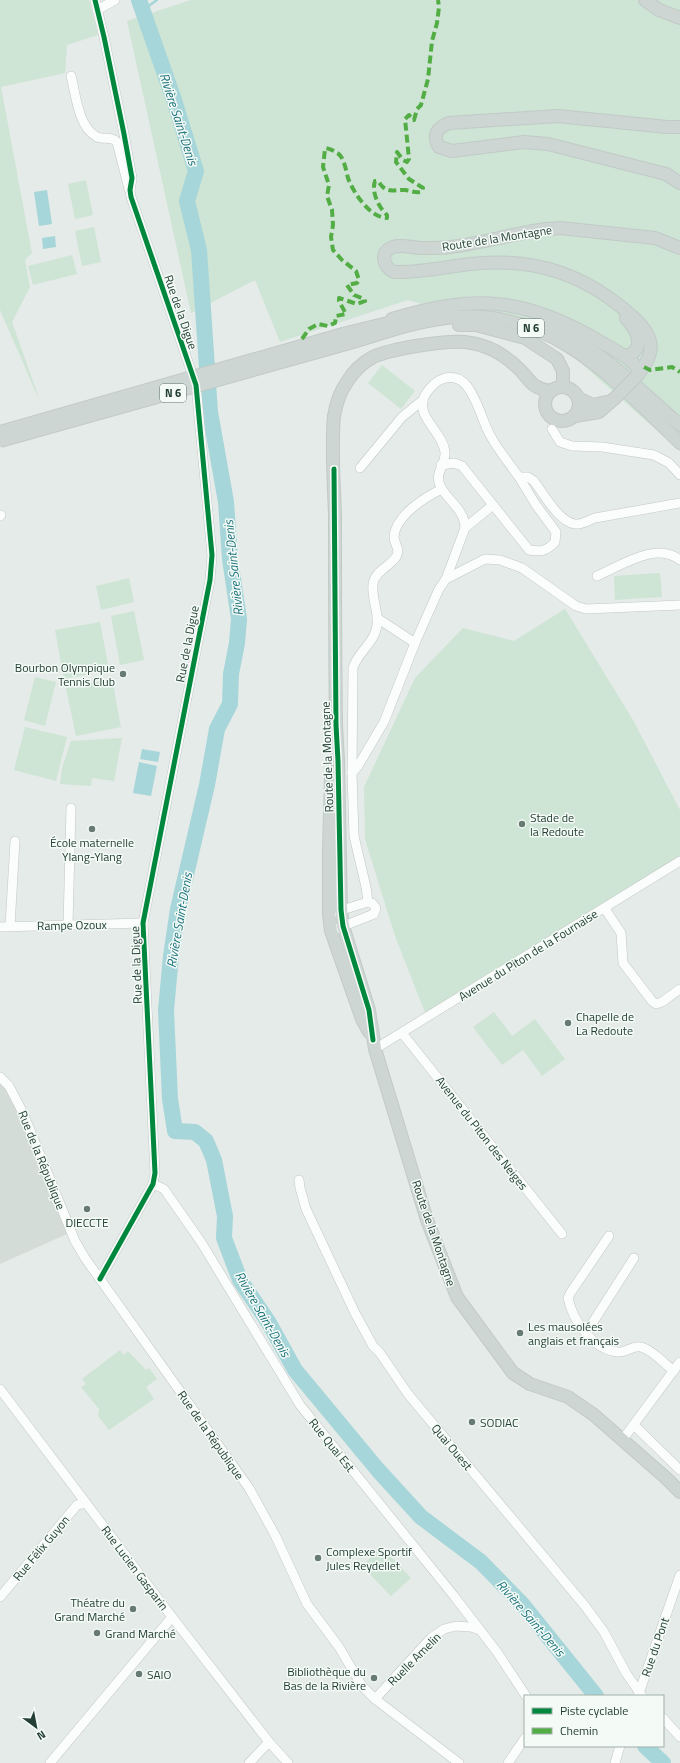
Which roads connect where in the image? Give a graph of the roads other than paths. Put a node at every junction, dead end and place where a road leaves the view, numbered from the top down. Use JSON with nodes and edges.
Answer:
{"nodes":[{"id":1,"x":95,"y":0,"type":"edge"},
{"id":2,"x":115,"y":0,"type":"edge"},
{"id":3,"x":645,"y":0,"type":"edge"},
{"id":4,"x":99,"y":9,"type":"junction"},
{"id":5,"x":680,"y":18,"type":"edge"},
{"id":6,"x":71,"y":76,"type":"dead end"},
{"id":7,"x":680,"y":128,"type":"edge"},
{"id":8,"x":680,"y":183,"type":"edge"},
{"id":9,"x":130,"y":190,"type":"junction"},
{"id":10,"x":680,"y":248,"type":"edge"},
{"id":11,"x":610,"y":298,"type":"junction"},
{"id":12,"x":345,"y":339,"type":"junction"},
{"id":13,"x":624,"y":356,"type":"junction"},
{"id":14,"x":638,"y":375,"type":"junction"},
{"id":15,"x":526,"y":378,"type":"junction"},
{"id":16,"x":563,"y":387,"type":"junction"},
{"id":17,"x":551,"y":391,"type":"junction"},
{"id":18,"x":578,"y":398,"type":"junction"},
{"id":19,"x":423,"y":400,"type":"junction"},
{"id":20,"x":612,"y":400,"type":"junction"},
{"id":21,"x":545,"y":406,"type":"junction"},
{"id":22,"x":575,"y":416,"type":"junction"},
{"id":23,"x":680,"y":425,"type":"edge"},
{"id":24,"x":552,"y":429,"type":"dead end"},
{"id":25,"x":0,"y":432,"type":"edge"},
{"id":26,"x":0,"y":441,"type":"edge"},
{"id":27,"x":680,"y":443,"type":"edge"},
{"id":28,"x":441,"y":465,"type":"junction"},
{"id":29,"x":360,"y":468,"type":"dead end"},
{"id":30,"x":680,"y":475,"type":"edge"},
{"id":31,"x":519,"y":477,"type":"junction"},
{"id":32,"x":442,"y":489,"type":"junction"},
{"id":33,"x":680,"y":503,"type":"edge"},
{"id":34,"x":493,"y":505,"type":"junction"},
{"id":35,"x":464,"y":528,"type":"junction"},
{"id":36,"x":680,"y":560,"type":"edge"},
{"id":37,"x":597,"y":576,"type":"dead end"},
{"id":38,"x":446,"y":579,"type":"junction"},
{"id":39,"x":679,"y":603,"type":"edge"},
{"id":40,"x":377,"y":618,"type":"junction"},
{"id":41,"x":415,"y":642,"type":"junction"},
{"id":42,"x":336,"y":725,"type":"junction"},
{"id":43,"x":352,"y":773,"type":"junction"},
{"id":44,"x":71,"y":808,"type":"dead end"},
{"id":45,"x":15,"y":841,"type":"dead end"},
{"id":46,"x":680,"y":861,"type":"edge"},
{"id":47,"x":368,"y":902,"type":"junction"},
{"id":48,"x":606,"y":907,"type":"junction"},
{"id":49,"x":341,"y":910,"type":"junction"},
{"id":50,"x":329,"y":914,"type":"junction"},
{"id":51,"x":144,"y":923,"type":"junction"},
{"id":52,"x":68,"y":924,"type":"junction"},
{"id":53,"x":10,"y":926,"type":"junction"},
{"id":54,"x":0,"y":927,"type":"edge"},
{"id":55,"x":337,"y":929,"type":"junction"},
{"id":56,"x":680,"y":989,"type":"edge"},
{"id":57,"x":402,"y":1033,"type":"junction"},
{"id":58,"x":374,"y":1044,"type":"junction"},
{"id":59,"x":0,"y":1078,"type":"edge"},
{"id":60,"x":300,"y":1180,"type":"dead end"},
{"id":61,"x":153,"y":1184,"type":"junction"},
{"id":62,"x":562,"y":1234,"type":"dead end"},
{"id":63,"x":609,"y":1236,"type":"dead end"},
{"id":64,"x":634,"y":1258,"type":"dead end"},
{"id":65,"x":100,"y":1278,"type":"junction"},
{"id":66,"x":586,"y":1333,"type":"junction"},
{"id":67,"x":680,"y":1362,"type":"edge"},
{"id":68,"x":674,"y":1371,"type":"junction"},
{"id":69,"x":0,"y":1389,"type":"edge"},
{"id":70,"x":634,"y":1425,"type":"junction"},
{"id":71,"x":623,"y":1439,"type":"junction"},
{"id":72,"x":680,"y":1470,"type":"edge"},
{"id":73,"x":680,"y":1492,"type":"edge"},
{"id":74,"x":86,"y":1503,"type":"junction"},
{"id":75,"x":680,"y":1575,"type":"edge"},
{"id":76,"x":0,"y":1597,"type":"edge"},
{"id":77,"x":172,"y":1617,"type":"junction"},
{"id":78,"x":480,"y":1630,"type":"junction"},
{"id":79,"x":525,"y":1695,"type":"edge"},
{"id":80,"x":640,"y":1695,"type":"edge"},
{"id":81,"x":375,"y":1699,"type":"junction"},
{"id":82,"x":664,"y":1719,"type":"edge"},
{"id":83,"x":680,"y":1737,"type":"edge"},
{"id":84,"x":524,"y":1739,"type":"edge"},
{"id":85,"x":269,"y":1742,"type":"junction"},
{"id":86,"x":620,"y":1747,"type":"edge"},
{"id":87,"x":50,"y":1763,"type":"edge"},
{"id":88,"x":250,"y":1763,"type":"edge"},
{"id":89,"x":288,"y":1763,"type":"edge"},
{"id":90,"x":458,"y":1763,"type":"edge"},
{"id":91,"x":508,"y":1763,"type":"edge"},
{"id":92,"x":615,"y":1763,"type":"edge"}],
"edges":[{"from":1,"to":4,"type":"street","name":"Rue de la Digue"},
{"from":2,"to":4,"type":"street"},
{"from":3,"to":5,"type":"main road"},
{"from":4,"to":9,"type":"street","name":"Rue de la Digue"},
{"from":6,"to":9,"type":"street"},
{"from":7,"to":8,"type":"main road"},
{"from":9,"to":51,"type":"street","name":"Rue de la Digue"},
{"from":10,"to":11,"type":"main road","name":"Route de la Montagne"},
{"from":11,"to":13,"type":"main road"},
{"from":11,"to":14,"type":"main road","name":"Route de la Montagne"},
{"from":12,"to":13,"type":"main road"},
{"from":12,"to":16,"type":"main road"},
{"from":12,"to":23,"type":"main road","number":"N 6"},
{"from":12,"to":25,"type":"main road","number":"N 6","bridge":true},
{"from":12,"to":26,"type":"main road","number":"N 6","bridge":true},
{"from":12,"to":27,"type":"main road","number":"N 6"},
{"from":13,"to":14,"type":"main road"},
{"from":14,"to":20,"type":"main road","name":"Route de la Montagne","bridge":true},
{"from":15,"to":17,"type":"main road","name":"Route de la Montagne"},
{"from":15,"to":21,"type":"main road","name":"Route de la Montagne"},
{"from":15,"to":42,"type":"main road","name":"Route de la Montagne"},
{"from":16,"to":17,"type":"main road"},
{"from":16,"to":18,"type":"main road"},
{"from":17,"to":21,"type":"main road"},
{"from":18,"to":20,"type":"main road"},
{"from":18,"to":22,"type":"main road"},
{"from":19,"to":28,"type":"street"},
{"from":19,"to":29,"type":"street"},
{"from":19,"to":31,"type":"street"},
{"from":20,"to":22,"type":"main road","name":"Route de la Montagne"},
{"from":21,"to":22,"type":"main road"},
{"from":24,"to":30,"type":"street"},
{"from":28,"to":32,"type":"street"},
{"from":28,"to":34,"type":"street"},
{"from":31,"to":33,"type":"street"},
{"from":31,"to":34,"type":"street"},
{"from":32,"to":35,"type":"street"},
{"from":32,"to":40,"type":"street"},
{"from":34,"to":35,"type":"street"},
{"from":35,"to":38,"type":"street"},
{"from":36,"to":37,"type":"street"},
{"from":38,"to":39,"type":"street"},
{"from":38,"to":41,"type":"street"},
{"from":40,"to":41,"type":"street"},
{"from":40,"to":43,"type":"street"},
{"from":41,"to":43,"type":"street"},
{"from":42,"to":49,"type":"main road","name":"Route de la Montagne"},
{"from":42,"to":50,"type":"main road","name":"Route de la Montagne"},
{"from":43,"to":47,"type":"street"},
{"from":44,"to":52,"type":"street"},
{"from":45,"to":53,"type":"street"},
{"from":46,"to":48,"type":"street","name":"Avenue du Piton de la Fournaise"},
{"from":47,"to":49,"type":"street"},
{"from":47,"to":55,"type":"street"},
{"from":48,"to":56,"type":"street"},
{"from":48,"to":57,"type":"street","name":"Avenue du Piton de la Fournaise"},
{"from":49,"to":50,"type":"street"},
{"from":49,"to":55,"type":"main road","name":"Route de la Montagne"},
{"from":50,"to":55,"type":"main road","name":"Route de la Montagne"},
{"from":51,"to":52,"type":"street","name":"Rampe Ozoux"},
{"from":51,"to":61,"type":"street","name":"Rue de la Digue"},
{"from":52,"to":53,"type":"street","name":"Rampe Ozoux"},
{"from":53,"to":54,"type":"street","name":"Rampe Ozoux"},
{"from":55,"to":58,"type":"main road","name":"Route de la Montagne"},
{"from":57,"to":58,"type":"street","name":"Avenue du Piton de la Fournaise"},
{"from":57,"to":62,"type":"street","name":"Avenue du Piton des Neiges"},
{"from":58,"to":71,"type":"main road","name":"Route de la Montagne"},
{"from":59,"to":65,"type":"street","name":"Rue de la République"},
{"from":60,"to":80,"type":"street","name":"Quai Ouest"},
{"from":61,"to":65,"type":"street","name":"Rue de la Digue"},
{"from":61,"to":78,"type":"street","name":"Rue Quai Est"},
{"from":63,"to":66,"type":"street"},
{"from":64,"to":66,"type":"street"},
{"from":65,"to":81,"type":"street","name":"Rue de la République"},
{"from":66,"to":68,"type":"street"},
{"from":67,"to":68,"type":"street"},
{"from":68,"to":70,"type":"street"},
{"from":69,"to":74,"type":"street","name":"Rue Lucien Gasparin"},
{"from":70,"to":71,"type":"street"},
{"from":70,"to":72,"type":"street"},
{"from":71,"to":73,"type":"main road","name":"Route de la Montagne"},
{"from":74,"to":76,"type":"street","name":"Rue Félix Guyon"},
{"from":74,"to":77,"type":"street","name":"Rue Lucien Gasparin"},
{"from":75,"to":80,"type":"street","name":"Rue du Pont"},
{"from":77,"to":85,"type":"street","name":"Rue Lucien Gasparin"},
{"from":77,"to":87,"type":"street"},
{"from":78,"to":79,"type":"street","name":"Rue Quai Est"},
{"from":78,"to":81,"type":"street","name":"Ruelle Amelin"},
{"from":81,"to":90,"type":"street","name":"Rue de la République"},
{"from":82,"to":83,"type":"street"},
{"from":84,"to":91,"type":"street"},
{"from":85,"to":88,"type":"street"},
{"from":85,"to":89,"type":"street","name":"Rue Lucien Gasparin"},
{"from":86,"to":92,"type":"street"}]}
